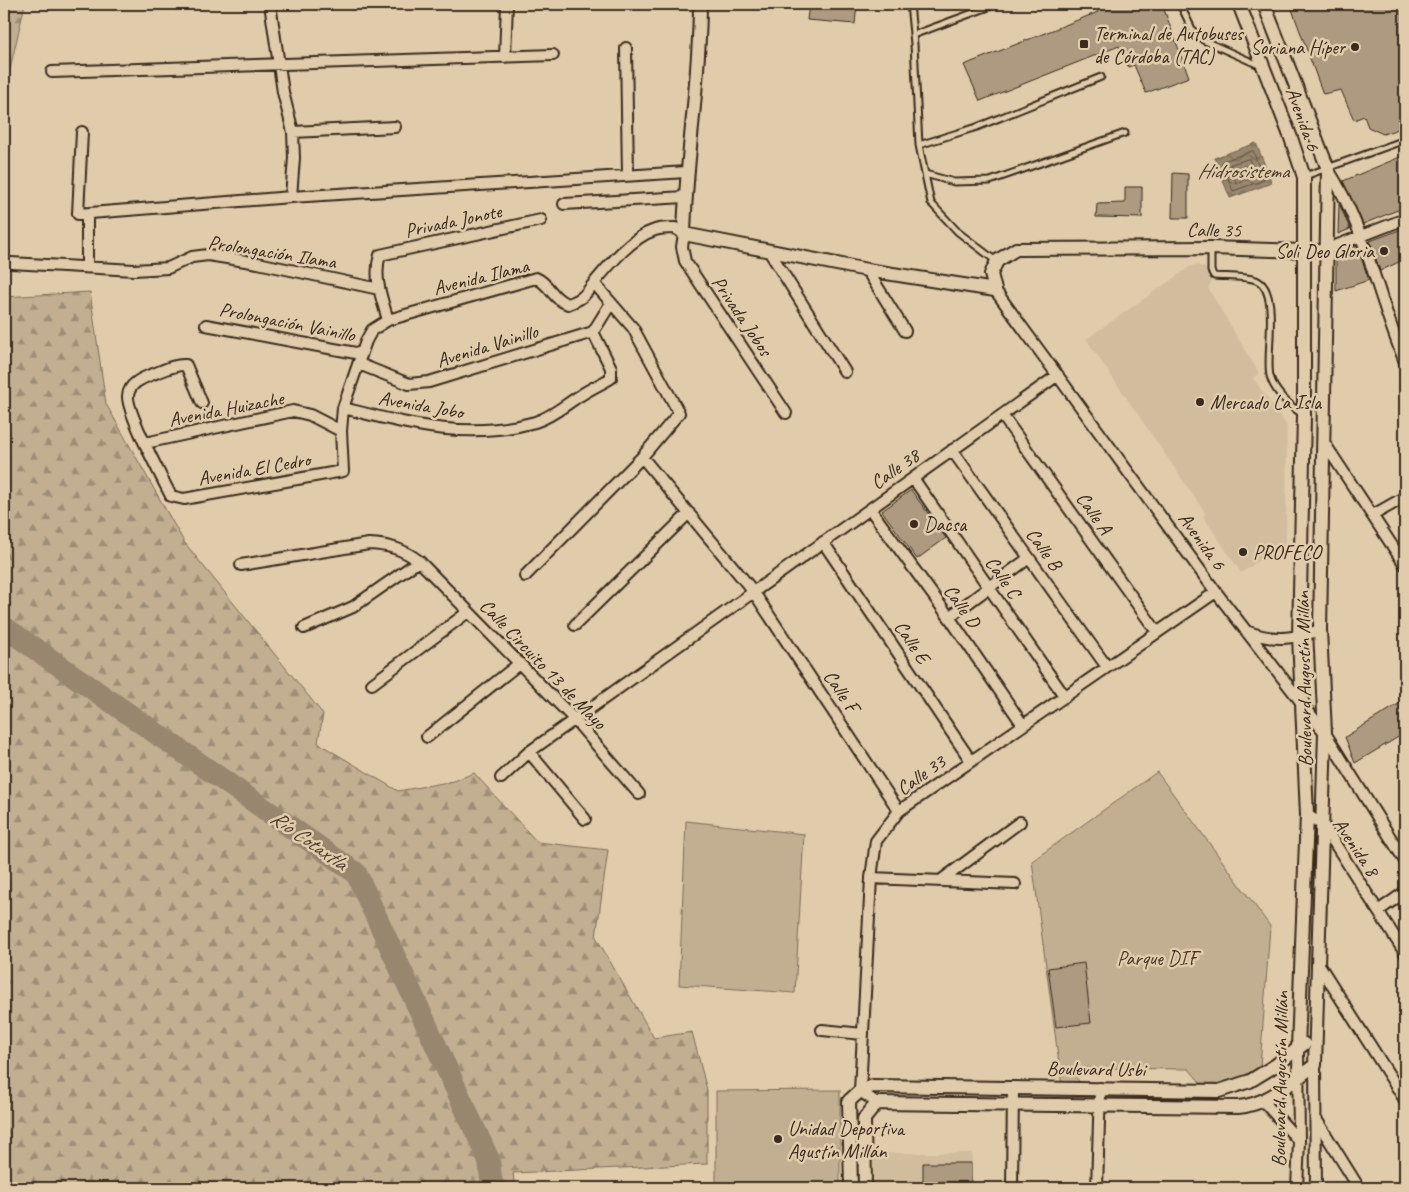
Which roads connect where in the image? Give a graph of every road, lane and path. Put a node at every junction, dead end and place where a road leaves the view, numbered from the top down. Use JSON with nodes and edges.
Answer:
{"nodes":[{"id":1,"x":270,"y":4,"type":"edge"},
{"id":2,"x":507,"y":4,"type":"edge"},
{"id":3,"x":700,"y":4,"type":"edge"},
{"id":4,"x":910,"y":4,"type":"edge"},
{"id":5,"x":997,"y":4,"type":"edge"},
{"id":6,"x":1180,"y":4,"type":"edge"},
{"id":7,"x":1239,"y":4,"type":"edge"},
{"id":8,"x":1264,"y":4,"type":"edge"},
{"id":9,"x":913,"y":35,"type":"junction"},
{"id":10,"x":626,"y":48,"type":"dead end"},
{"id":11,"x":553,"y":55,"type":"dead end"},
{"id":12,"x":505,"y":58,"type":"junction"},
{"id":13,"x":279,"y":63,"type":"junction"},
{"id":14,"x":1264,"y":67,"type":"junction"},
{"id":15,"x":52,"y":72,"type":"dead end"},
{"id":16,"x":1101,"y":77,"type":"dead end"},
{"id":17,"x":395,"y":127,"type":"dead end"},
{"id":18,"x":82,"y":132,"type":"dead end"},
{"id":19,"x":294,"y":132,"type":"junction"},
{"id":20,"x":1125,"y":133,"type":"dead end"},
{"id":21,"x":1405,"y":140,"type":"edge"},
{"id":22,"x":919,"y":145,"type":"junction"},
{"id":23,"x":1328,"y":169,"type":"junction"},
{"id":24,"x":686,"y":172,"type":"junction"},
{"id":25,"x":628,"y":174,"type":"junction"},
{"id":26,"x":925,"y":174,"type":"junction"},
{"id":27,"x":1304,"y":177,"type":"junction"},
{"id":28,"x":291,"y":197,"type":"junction"},
{"id":29,"x":685,"y":197,"type":"junction"},
{"id":30,"x":564,"y":204,"type":"dead end"},
{"id":31,"x":87,"y":214,"type":"junction"},
{"id":32,"x":1405,"y":219,"type":"edge"},
{"id":33,"x":541,"y":220,"type":"dead end"},
{"id":34,"x":684,"y":234,"type":"junction"},
{"id":35,"x":1361,"y":236,"type":"junction"},
{"id":36,"x":1211,"y":248,"type":"junction"},
{"id":37,"x":1325,"y":250,"type":"junction"},
{"id":38,"x":768,"y":251,"type":"junction"},
{"id":39,"x":1304,"y":252,"type":"junction"},
{"id":40,"x":996,"y":261,"type":"junction"},
{"id":41,"x":12,"y":263,"type":"dead end"},
{"id":42,"x":87,"y":266,"type":"junction"},
{"id":43,"x":867,"y":270,"type":"junction"},
{"id":44,"x":594,"y":283,"type":"junction"},
{"id":45,"x":378,"y":289,"type":"junction"},
{"id":46,"x":995,"y":290,"type":"junction"},
{"id":47,"x":611,"y":303,"type":"junction"},
{"id":48,"x":388,"y":320,"type":"junction"},
{"id":49,"x":206,"y":325,"type":"dead end"},
{"id":50,"x":905,"y":331,"type":"dead end"},
{"id":51,"x":593,"y":332,"type":"junction"},
{"id":52,"x":360,"y":359,"type":"junction"},
{"id":53,"x":1405,"y":362,"type":"edge"},
{"id":54,"x":845,"y":372,"type":"dead end"},
{"id":55,"x":1058,"y":375,"type":"junction"},
{"id":56,"x":202,"y":403,"type":"dead end"},
{"id":57,"x":343,"y":408,"type":"junction"},
{"id":58,"x":786,"y":413,"type":"dead end"},
{"id":59,"x":1002,"y":414,"type":"junction"},
{"id":60,"x":1304,"y":416,"type":"junction"},
{"id":61,"x":340,"y":431,"type":"junction"},
{"id":62,"x":144,"y":443,"type":"junction"},
{"id":63,"x":1325,"y":444,"type":"junction"},
{"id":64,"x":952,"y":450,"type":"junction"},
{"id":65,"x":642,"y":457,"type":"junction"},
{"id":66,"x":913,"y":478,"type":"junction"},
{"id":67,"x":1405,"y":497,"type":"edge"},
{"id":68,"x":870,"y":509,"type":"junction"},
{"id":69,"x":689,"y":513,"type":"junction"},
{"id":70,"x":1373,"y":515,"type":"junction"},
{"id":71,"x":823,"y":542,"type":"junction"},
{"id":72,"x":1029,"y":558,"type":"junction"},
{"id":73,"x":419,"y":561,"type":"junction"},
{"id":74,"x":240,"y":565,"type":"dead end"},
{"id":75,"x":1405,"y":565,"type":"edge"},
{"id":76,"x":525,"y":576,"type":"dead end"},
{"id":77,"x":989,"y":587,"type":"junction"},
{"id":78,"x":753,"y":591,"type":"junction"},
{"id":79,"x":1216,"y":592,"type":"junction"},
{"id":80,"x":468,"y":612,"type":"junction"},
{"id":81,"x":949,"y":617,"type":"junction"},
{"id":82,"x":575,"y":626,"type":"dead end"},
{"id":83,"x":304,"y":628,"type":"dead end"},
{"id":84,"x":1245,"y":630,"type":"junction"},
{"id":85,"x":1320,"y":630,"type":"junction"},
{"id":86,"x":1157,"y":632,"type":"junction"},
{"id":87,"x":1299,"y":637,"type":"junction"},
{"id":88,"x":520,"y":663,"type":"junction"},
{"id":89,"x":1107,"y":668,"type":"junction"},
{"id":90,"x":372,"y":684,"type":"dead end"},
{"id":91,"x":1065,"y":697,"type":"junction"},
{"id":92,"x":1304,"y":708,"type":"junction"},
{"id":93,"x":575,"y":720,"type":"junction"},
{"id":94,"x":1023,"y":725,"type":"junction"},
{"id":95,"x":1325,"y":732,"type":"junction"},
{"id":96,"x":427,"y":737,"type":"dead end"},
{"id":97,"x":529,"y":752,"type":"junction"},
{"id":98,"x":971,"y":761,"type":"junction"},
{"id":99,"x":501,"y":778,"type":"dead end"},
{"id":100,"x":639,"y":794,"type":"dead end"},
{"id":101,"x":899,"y":811,"type":"junction"},
{"id":102,"x":1307,"y":815,"type":"junction"},
{"id":103,"x":585,"y":819,"type":"dead end"},
{"id":104,"x":1020,"y":822,"type":"dead end"},
{"id":105,"x":1323,"y":825,"type":"junction"},
{"id":106,"x":1405,"y":861,"type":"edge"},
{"id":107,"x":872,"y":878,"type":"junction"},
{"id":108,"x":943,"y":879,"type":"junction"},
{"id":109,"x":1015,"y":884,"type":"dead end"},
{"id":110,"x":1405,"y":892,"type":"edge"},
{"id":111,"x":1378,"y":911,"type":"junction"},
{"id":112,"x":1405,"y":953,"type":"edge"},
{"id":113,"x":1318,"y":963,"type":"junction"},
{"id":114,"x":822,"y":1030,"type":"dead end"},
{"id":115,"x":863,"y":1034,"type":"junction"},
{"id":116,"x":1316,"y":1036,"type":"junction"},
{"id":117,"x":1298,"y":1048,"type":"junction"},
{"id":118,"x":1314,"y":1065,"type":"junction"},
{"id":119,"x":1298,"y":1077,"type":"junction"},
{"id":120,"x":1013,"y":1087,"type":"junction"},
{"id":121,"x":1100,"y":1088,"type":"junction"},
{"id":122,"x":860,"y":1091,"type":"junction"},
{"id":123,"x":1405,"y":1100,"type":"edge"},
{"id":124,"x":1263,"y":1101,"type":"junction"},
{"id":125,"x":877,"y":1103,"type":"junction"},
{"id":126,"x":1014,"y":1103,"type":"junction"},
{"id":127,"x":1100,"y":1105,"type":"junction"},
{"id":128,"x":1316,"y":1119,"type":"junction"},
{"id":129,"x":1299,"y":1141,"type":"junction"},
{"id":130,"x":850,"y":1188,"type":"edge"},
{"id":131,"x":865,"y":1188,"type":"edge"},
{"id":132,"x":1012,"y":1188,"type":"edge"},
{"id":133,"x":1097,"y":1188,"type":"edge"},
{"id":134,"x":1297,"y":1188,"type":"edge"},
{"id":135,"x":1316,"y":1188,"type":"edge"},
{"id":136,"x":1359,"y":1188,"type":"edge"}],
"edges":[{"from":1,"to":13,"type":"street"},
{"from":2,"to":12,"type":"street"},
{"from":3,"to":24,"type":"street"},
{"from":4,"to":9,"type":"lane"},
{"from":5,"to":9,"type":"lane"},
{"from":6,"to":14,"type":"lane"},
{"from":7,"to":14,"type":"street","name":"Avenida 6"},
{"from":8,"to":23,"type":"street","name":"Avenida 6"},
{"from":9,"to":22,"type":"lane"},
{"from":10,"to":25,"type":"street"},
{"from":11,"to":12,"type":"street"},
{"from":12,"to":13,"type":"street"},
{"from":13,"to":15,"type":"street"},
{"from":13,"to":19,"type":"street"},
{"from":14,"to":27,"type":"street","name":"Avenida 6"},
{"from":16,"to":22,"type":"lane"},
{"from":17,"to":19,"type":"street"},
{"from":18,"to":31,"type":"street"},
{"from":19,"to":28,"type":"street"},
{"from":20,"to":26,"type":"lane"},
{"from":21,"to":23,"type":"lane"},
{"from":22,"to":26,"type":"lane"},
{"from":23,"to":27,"type":"lane"},
{"from":23,"to":35,"type":"street"},
{"from":23,"to":37,"type":"street","name":"Boulevard Augustín Millán"},
{"from":24,"to":25,"type":"street"},
{"from":24,"to":29,"type":"street"},
{"from":25,"to":28,"type":"street"},
{"from":26,"to":40,"type":"lane"},
{"from":27,"to":39,"type":"street","name":"Avenida 6"},
{"from":28,"to":31,"type":"street"},
{"from":29,"to":30,"type":"street"},
{"from":29,"to":34,"type":"street"},
{"from":31,"to":42,"type":"street"},
{"from":32,"to":35,"type":"street","name":"Calle 35"},
{"from":33,"to":45,"type":"street","name":"Privada Jonote"},
{"from":34,"to":38,"type":"street"},
{"from":34,"to":44,"type":"street","name":"Avenida Ilama"},
{"from":34,"to":58,"type":"street","name":"Privada Jobos"},
{"from":35,"to":37,"type":"street","name":"Calle 35"},
{"from":35,"to":53,"type":"street"},
{"from":36,"to":39,"type":"street","name":"Calle 35"},
{"from":36,"to":40,"type":"street","name":"Calle 35"},
{"from":36,"to":60,"type":"lane"},
{"from":37,"to":39,"type":"street","name":"Calle 35"},
{"from":37,"to":63,"type":"street","name":"Boulevard Augustín Millán"},
{"from":38,"to":43,"type":"street"},
{"from":38,"to":54,"type":"street"},
{"from":39,"to":60,"type":"street","name":"Boulevard Augustín Millán"},
{"from":40,"to":46,"type":"street"},
{"from":41,"to":42,"type":"street","name":"Prolongación Ilama"},
{"from":42,"to":45,"type":"street","name":"Prolongación Ilama"},
{"from":43,"to":46,"type":"street"},
{"from":43,"to":50,"type":"street"},
{"from":44,"to":47,"type":"street"},
{"from":44,"to":48,"type":"street","name":"Avenida Ilama"},
{"from":45,"to":48,"type":"street"},
{"from":46,"to":55,"type":"street","name":"Avenida 6"},
{"from":47,"to":51,"type":"street"},
{"from":47,"to":65,"type":"street"},
{"from":48,"to":52,"type":"street"},
{"from":49,"to":52,"type":"street","name":"Prolongación Vainillo"},
{"from":51,"to":52,"type":"street","name":"Avenida Vainillo"},
{"from":51,"to":57,"type":"street","name":"Avenida Jobo"},
{"from":52,"to":57,"type":"street"},
{"from":55,"to":59,"type":"street","name":"Calle 38"},
{"from":55,"to":79,"type":"street","name":"Avenida 6"},
{"from":56,"to":62,"type":"street"},
{"from":57,"to":61,"type":"street"},
{"from":59,"to":64,"type":"street","name":"Calle 38"},
{"from":59,"to":86,"type":"street","name":"Calle A"},
{"from":60,"to":87,"type":"street","name":"Boulevard Augustín Millán"},
{"from":61,"to":62,"type":"street","name":"Avenida Huizache"},
{"from":61,"to":62,"type":"street","name":"Avenida El Cedro"},
{"from":63,"to":70,"type":"street"},
{"from":63,"to":85,"type":"street","name":"Boulevard Augustín Millán"},
{"from":64,"to":66,"type":"street","name":"Calle 38"},
{"from":64,"to":72,"type":"street","name":"Calle B"},
{"from":65,"to":69,"type":"street","name":"Calle F"},
{"from":65,"to":76,"type":"street"},
{"from":66,"to":68,"type":"street","name":"Calle 38"},
{"from":66,"to":77,"type":"street","name":"Calle C"},
{"from":67,"to":70,"type":"street"},
{"from":68,"to":71,"type":"street","name":"Calle 38"},
{"from":68,"to":81,"type":"street","name":"Calle D"},
{"from":69,"to":78,"type":"street","name":"Calle F"},
{"from":69,"to":82,"type":"street"},
{"from":70,"to":75,"type":"street"},
{"from":71,"to":78,"type":"street","name":"Calle 38"},
{"from":71,"to":98,"type":"street","name":"Calle E"},
{"from":72,"to":77,"type":"street"},
{"from":72,"to":89,"type":"street","name":"Calle B"},
{"from":73,"to":74,"type":"street","name":"Calle Circuito 13 de Mayo"},
{"from":73,"to":80,"type":"street","name":"Calle Circuito 13 de Mayo"},
{"from":73,"to":83,"type":"street"},
{"from":77,"to":81,"type":"street"},
{"from":77,"to":91,"type":"street","name":"Calle C"},
{"from":78,"to":93,"type":"street","name":"Calle 38"},
{"from":78,"to":101,"type":"street","name":"Calle F"},
{"from":79,"to":84,"type":"street","name":"Avenida 6"},
{"from":79,"to":86,"type":"street","name":"Calle 33"},
{"from":80,"to":88,"type":"street","name":"Calle Circuito 13 de Mayo"},
{"from":80,"to":90,"type":"street"},
{"from":81,"to":94,"type":"street","name":"Calle D"},
{"from":84,"to":87,"type":"street"},
{"from":84,"to":92,"type":"street","name":"Avenida 6"},
{"from":85,"to":87,"type":"street"},
{"from":85,"to":95,"type":"street","name":"Boulevard Augustín Millán"},
{"from":86,"to":89,"type":"street","name":"Calle 33"},
{"from":87,"to":92,"type":"street","name":"Boulevard Augustín Millán"},
{"from":88,"to":93,"type":"street","name":"Calle Circuito 13 de Mayo"},
{"from":88,"to":96,"type":"street"},
{"from":89,"to":91,"type":"street","name":"Calle 33"},
{"from":91,"to":94,"type":"street","name":"Calle 33"},
{"from":92,"to":95,"type":"street","name":"Avenida 6"},
{"from":92,"to":102,"type":"street","name":"Boulevard Augustín Millán"},
{"from":93,"to":97,"type":"street","name":"Calle 38"},
{"from":93,"to":100,"type":"street","name":"Calle Circuito 13 de Mayo"},
{"from":94,"to":98,"type":"street","name":"Calle 33"},
{"from":95,"to":105,"type":"street","name":"Boulevard Augustín Millán"},
{"from":95,"to":106,"type":"street","name":"Avenida 6"},
{"from":97,"to":99,"type":"street","name":"Calle 38"},
{"from":97,"to":103,"type":"street"},
{"from":98,"to":101,"type":"street","name":"Calle 33"},
{"from":101,"to":107,"type":"street","name":"Calle 33"},
{"from":102,"to":105,"type":"street","name":"Avenida 8"},
{"from":102,"to":117,"type":"street","name":"Boulevard Augustín Millán"},
{"from":104,"to":108,"type":"street"},
{"from":105,"to":111,"type":"street","name":"Avenida 8"},
{"from":105,"to":113,"type":"street","name":"Boulevard Augustín Millán"},
{"from":107,"to":108,"type":"street"},
{"from":107,"to":115,"type":"street","name":"Calle 33"},
{"from":108,"to":109,"type":"street"},
{"from":110,"to":111,"type":"street"},
{"from":111,"to":112,"type":"street","name":"Avenida 8"},
{"from":113,"to":116,"type":"street","name":"Boulevard Augustín Millán"},
{"from":113,"to":123,"type":"street"},
{"from":114,"to":115,"type":"street"},
{"from":115,"to":122,"type":"street","name":"Calle 33"},
{"from":116,"to":117,"type":"street","name":"Boulevard Usbi"},
{"from":116,"to":118,"type":"street","name":"Boulevard Augustín Millán"},
{"from":117,"to":119,"type":"street","name":"Boulevard Augustín Millán"},
{"from":117,"to":121,"type":"street","name":"Boulevard Usbi"},
{"from":118,"to":119,"type":"street","name":"Boulevard Usbi"},
{"from":118,"to":128,"type":"street","name":"Boulevard Augustín Millán"},
{"from":119,"to":124,"type":"street","name":"Boulevard Usbi"},
{"from":119,"to":129,"type":"street","name":"Boulevard Augustín Millán"},
{"from":120,"to":121,"type":"street","name":"Boulevard Usbi"},
{"from":120,"to":122,"type":"street","name":"Boulevard Usbi"},
{"from":120,"to":126,"type":"street"},
{"from":121,"to":127,"type":"street"},
{"from":122,"to":125,"type":"street"},
{"from":122,"to":130,"type":"street"},
{"from":124,"to":127,"type":"street","name":"Boulevard Usbi"},
{"from":124,"to":129,"type":"street"},
{"from":125,"to":126,"type":"street","name":"Boulevard Usbi"},
{"from":125,"to":131,"type":"street"},
{"from":126,"to":127,"type":"street","name":"Boulevard Usbi"},
{"from":126,"to":132,"type":"street"},
{"from":127,"to":133,"type":"street"},
{"from":128,"to":135,"type":"street","name":"Boulevard Augustín Millán"},
{"from":128,"to":136,"type":"street"},
{"from":129,"to":134,"type":"street","name":"Boulevard Augustín Millán"}]}
